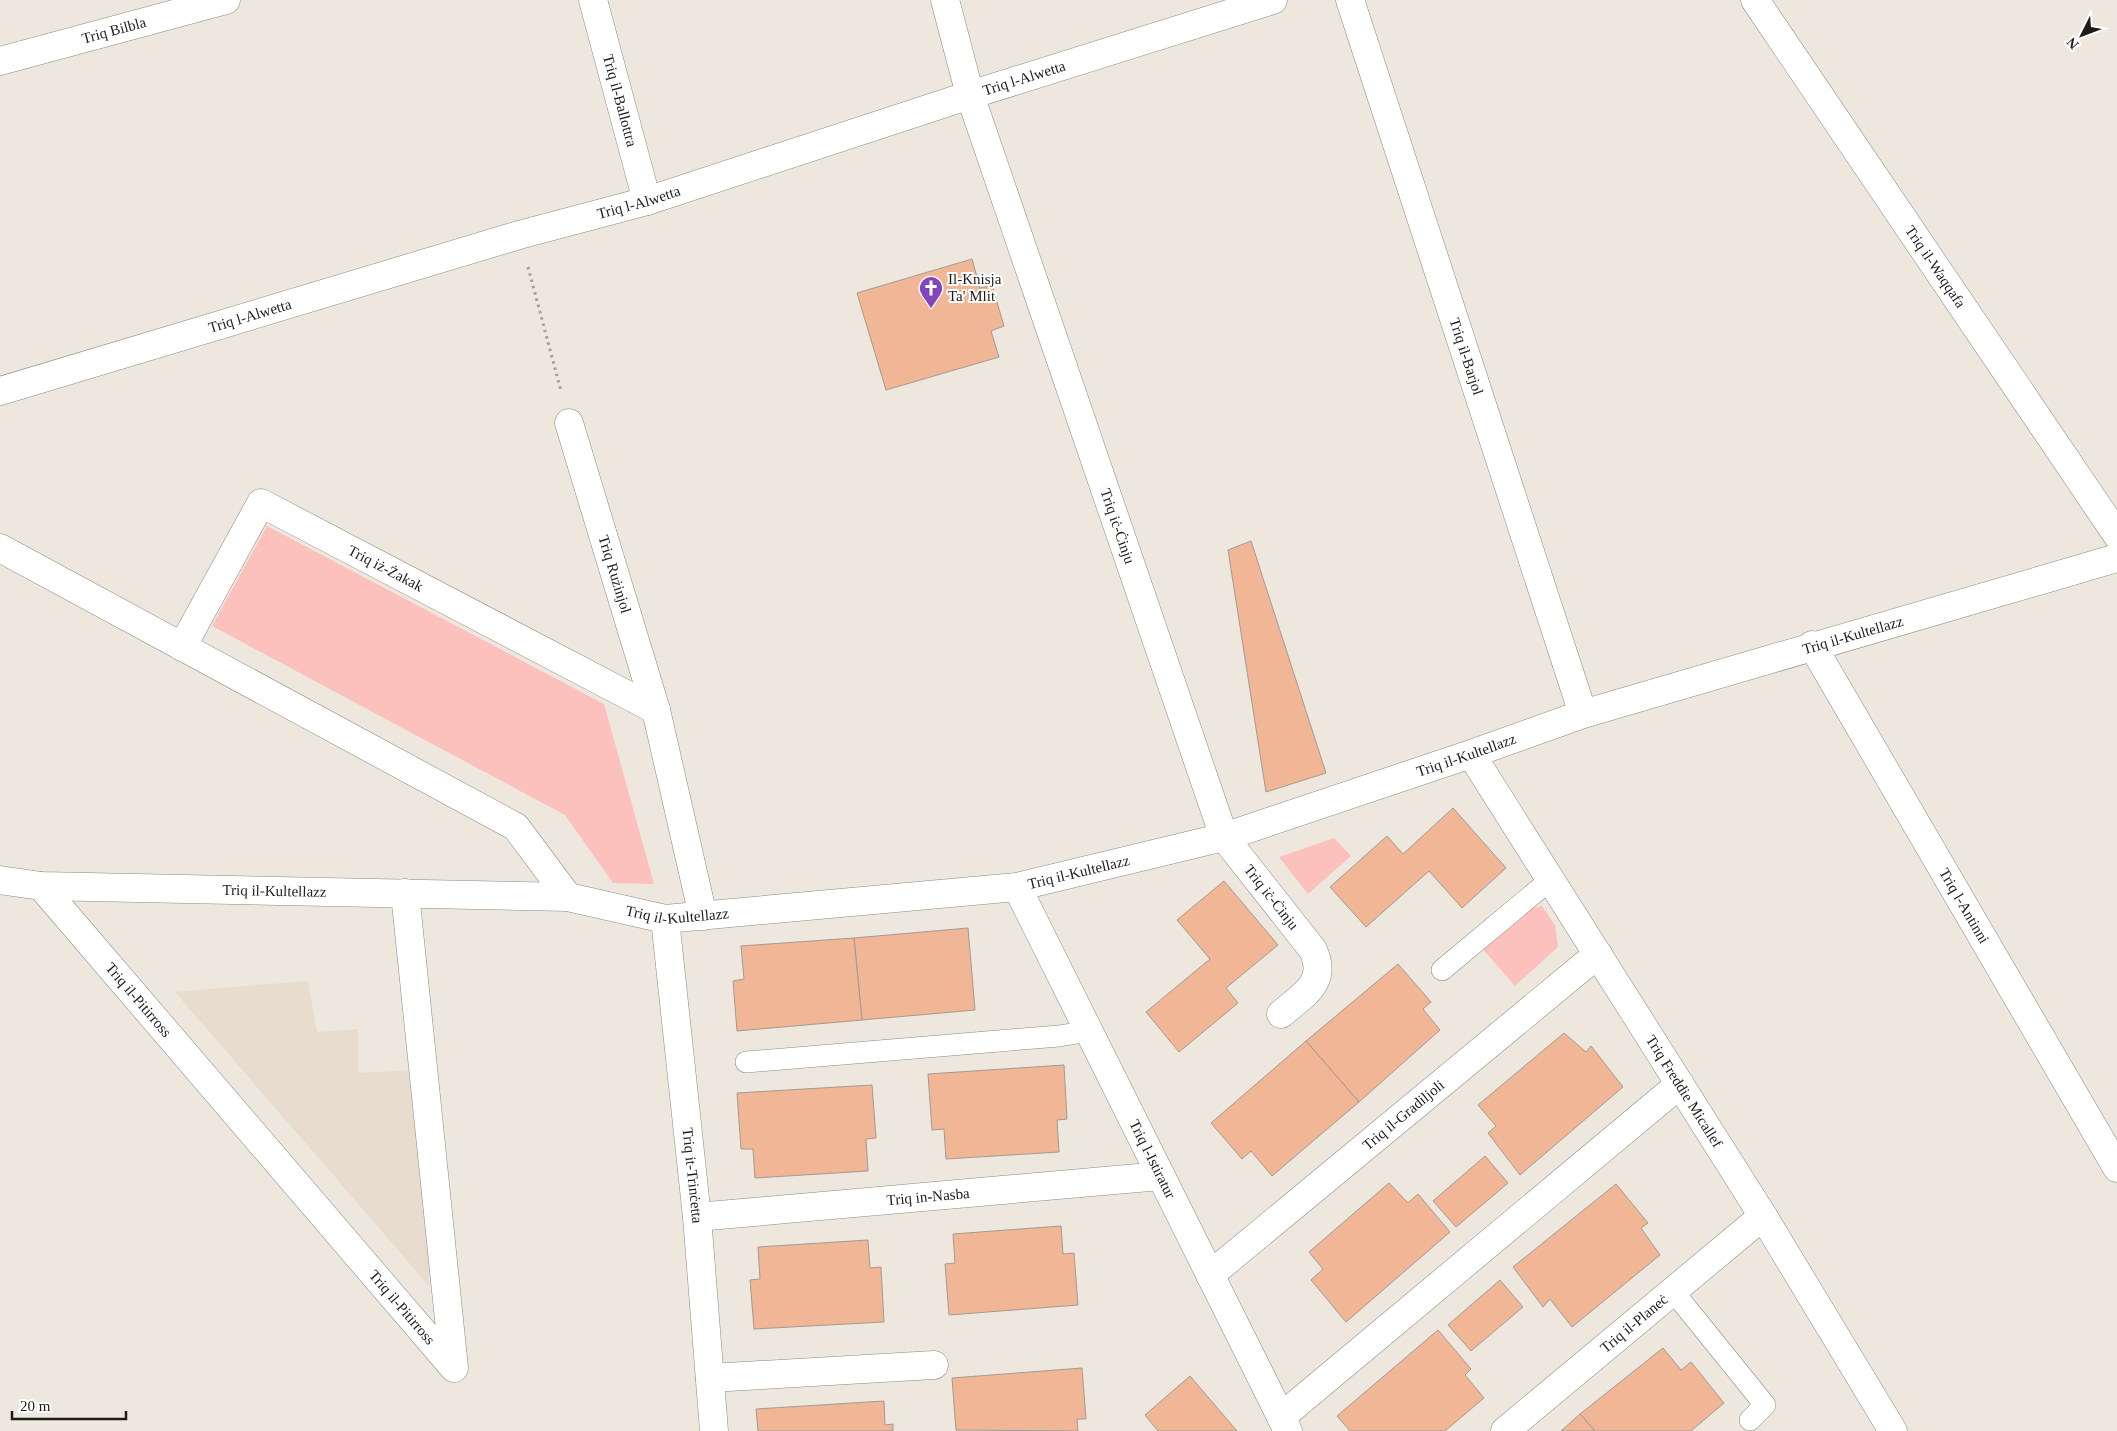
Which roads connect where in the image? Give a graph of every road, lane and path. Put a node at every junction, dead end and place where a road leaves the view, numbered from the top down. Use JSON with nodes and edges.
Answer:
{"nodes":[{"id":1,"x":226,"y":0,"type":"edge"},
{"id":2,"x":593,"y":0,"type":"edge"},
{"id":3,"x":945,"y":0,"type":"edge"},
{"id":4,"x":1274,"y":0,"type":"edge"},
{"id":5,"x":1350,"y":0,"type":"edge"},
{"id":6,"x":1754,"y":0,"type":"edge"},
{"id":7,"x":0,"y":62,"type":"edge"},
{"id":8,"x":970,"y":94,"type":"junction"},
{"id":9,"x":647,"y":202,"type":"junction"},
{"id":10,"x":519,"y":235,"type":"junction"},
{"id":11,"x":0,"y":391,"type":"edge"},
{"id":12,"x":569,"y":423,"type":"joint"},
{"id":13,"x":2117,"y":535,"type":"edge"},
{"id":14,"x":0,"y":548,"type":"edge"},
{"id":15,"x":2117,"y":558,"type":"edge"},
{"id":16,"x":1812,"y":645,"type":"junction"},
{"id":17,"x":182,"y":647,"type":"junction"},
{"id":18,"x":656,"y":710,"type":"junction"},
{"id":19,"x":1583,"y":714,"type":"junction"},
{"id":20,"x":1471,"y":754,"type":"junction"},
{"id":21,"x":1224,"y":837,"type":"junction"},
{"id":22,"x":0,"y":880,"type":"edge"},
{"id":23,"x":1550,"y":880,"type":"junction"},
{"id":24,"x":41,"y":886,"type":"junction"},
{"id":25,"x":1017,"y":887,"type":"junction"},
{"id":26,"x":405,"y":893,"type":"junction"},
{"id":27,"x":568,"y":897,"type":"junction"},
{"id":28,"x":703,"y":916,"type":"junction"},
{"id":29,"x":665,"y":919,"type":"junction"},
{"id":30,"x":1598,"y":954,"type":"junction"},
{"id":31,"x":1442,"y":970,"type":"dead end"},
{"id":32,"x":1281,"y":1014,"type":"dead end"},
{"id":33,"x":1089,"y":1031,"type":"junction"},
{"id":34,"x":746,"y":1062,"type":"dead end"},
{"id":35,"x":1680,"y":1084,"type":"junction"},
{"id":36,"x":2117,"y":1168,"type":"edge"},
{"id":37,"x":1161,"y":1176,"type":"junction"},
{"id":38,"x":1763,"y":1216,"type":"junction"},
{"id":39,"x":697,"y":1217,"type":"junction"},
{"id":40,"x":1210,"y":1275,"type":"junction"},
{"id":41,"x":1673,"y":1291,"type":"junction"},
{"id":42,"x":934,"y":1366,"type":"dead end"},
{"id":43,"x":710,"y":1378,"type":"junction"},
{"id":44,"x":1750,"y":1420,"type":"dead end"},
{"id":45,"x":1284,"y":1424,"type":"edge"},
{"id":46,"x":714,"y":1431,"type":"edge"},
{"id":47,"x":1505,"y":1431,"type":"edge"},
{"id":48,"x":1893,"y":1431,"type":"edge"}],
"edges":[{"from":1,"to":7,"type":"street","name":"Triq Bilbla"},
{"from":2,"to":9,"type":"street","name":"Triq il-Ballottra"},
{"from":3,"to":8,"type":"street","name":"Triq iċ-Ċinju"},
{"from":4,"to":8,"type":"street","name":"Triq l-Alwetta"},
{"from":5,"to":19,"type":"street","name":"Triq il-Barjol"},
{"from":6,"to":13,"type":"street","name":"Triq il-Waqqafa"},
{"from":8,"to":9,"type":"street","name":"Triq l-Alwetta"},
{"from":8,"to":21,"type":"street","name":"Triq iċ-Ċinju"},
{"from":9,"to":10,"type":"street","name":"Triq l-Alwetta"},
{"from":10,"to":11,"type":"street","name":"Triq l-Alwetta"},
{"from":10,"to":12,"type":"path"},
{"from":12,"to":18,"type":"street","name":"Triq Rużinjol"},
{"from":14,"to":17,"type":"street"},
{"from":15,"to":16,"type":"street","name":"Triq il-Kultellazz"},
{"from":16,"to":19,"type":"street","name":"Triq il-Kultellazz"},
{"from":16,"to":36,"type":"street","name":"Triq l-Antinni"},
{"from":17,"to":18,"type":"street","name":"Triq iż-Żakak"},
{"from":17,"to":27,"type":"street"},
{"from":18,"to":28,"type":"street","name":"Triq Rużinjol"},
{"from":19,"to":20,"type":"street","name":"Triq il-Kultellazz"},
{"from":20,"to":21,"type":"street","name":"Triq il-Kultellazz"},
{"from":20,"to":23,"type":"street","name":"Triq Freddie Micallef"},
{"from":21,"to":25,"type":"street","name":"Triq il-Kultellazz"},
{"from":21,"to":32,"type":"street","name":"Triq iċ-Ċinju"},
{"from":22,"to":24,"type":"street","name":"Triq il-Kultellazz"},
{"from":23,"to":30,"type":"street","name":"Triq Freddie Micallef"},
{"from":23,"to":31,"type":"lane"},
{"from":24,"to":26,"type":"street","name":"Triq il-Kultellazz"},
{"from":24,"to":26,"type":"street","name":"Triq il-Pitirross"},
{"from":25,"to":28,"type":"street","name":"Triq il-Kultellazz"},
{"from":25,"to":33,"type":"street","name":"Triq l-Istiratur"},
{"from":26,"to":27,"type":"street","name":"Triq il-Kultellazz"},
{"from":27,"to":29,"type":"street","name":"Triq il-Kultellazz"},
{"from":28,"to":29,"type":"street","name":"Triq il-Kultellazz"},
{"from":29,"to":39,"type":"street","name":"Triq it-Trinċetta"},
{"from":30,"to":35,"type":"street","name":"Triq Freddie Micallef"},
{"from":30,"to":40,"type":"street","name":"Triq il-Gradiljoli"},
{"from":33,"to":34,"type":"lane"},
{"from":33,"to":37,"type":"street","name":"Triq l-Istiratur"},
{"from":35,"to":38,"type":"street","name":"Triq Freddie Micallef"},
{"from":35,"to":45,"type":"street"},
{"from":37,"to":39,"type":"street","name":"Triq in-Nasba"},
{"from":37,"to":40,"type":"street","name":"Triq l-Istiratur"},
{"from":38,"to":41,"type":"street","name":"Triq il-Planeċ"},
{"from":38,"to":48,"type":"street","name":"Triq Freddie Micallef"},
{"from":39,"to":43,"type":"street","name":"Triq it-Trinċetta"},
{"from":40,"to":45,"type":"street","name":"Triq l-Istiratur"},
{"from":41,"to":44,"type":"lane"},
{"from":41,"to":47,"type":"street","name":"Triq il-Planeċ"},
{"from":42,"to":43,"type":"street"},
{"from":43,"to":46,"type":"street","name":"Triq it-Trinċetta"}]}
